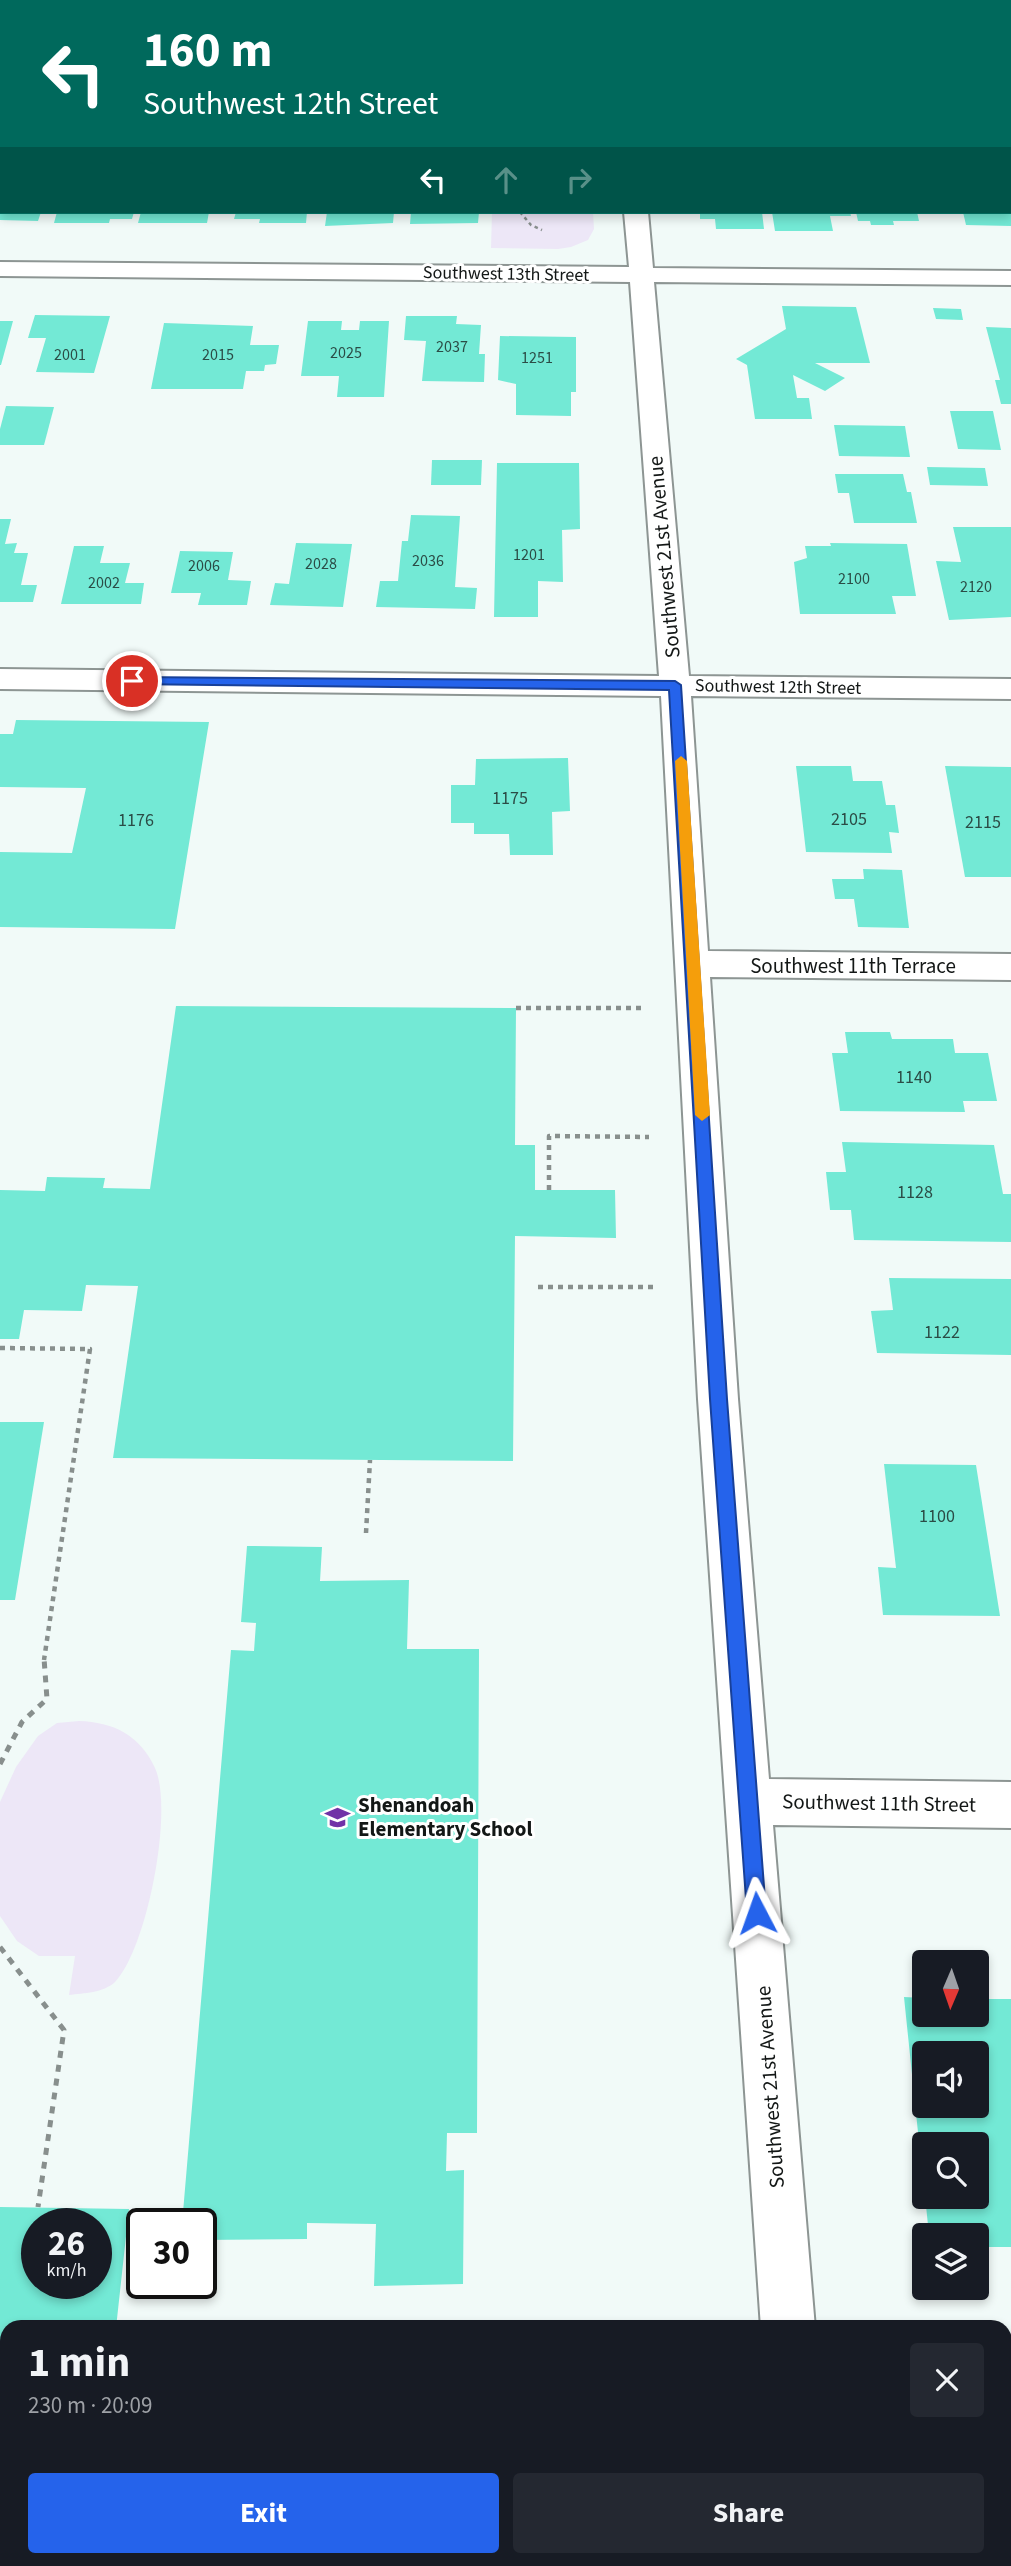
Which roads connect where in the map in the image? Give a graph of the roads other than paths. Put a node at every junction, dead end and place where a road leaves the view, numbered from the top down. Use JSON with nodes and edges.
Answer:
{"nodes":[{"id":1,"x":636,"y":214,"type":"edge"},
{"id":2,"x":0,"y":269,"type":"edge"},
{"id":3,"x":640,"y":275,"type":"junction"},
{"id":4,"x":1011,"y":278,"type":"edge"},
{"id":5,"x":0,"y":679,"type":"edge"},
{"id":6,"x":675,"y":685,"type":"junction"},
{"id":7,"x":1011,"y":690,"type":"edge"},
{"id":8,"x":694,"y":964,"type":"junction"},
{"id":9,"x":1011,"y":967,"type":"edge"},
{"id":10,"x":748,"y":1802,"type":"junction"},
{"id":11,"x":1011,"y":1805,"type":"edge"},
{"id":12,"x":787,"y":2320,"type":"edge"}],
"edges":[{"from":1,"to":3,"type":"street","name":"Southwest 21st Avenue"},
{"from":2,"to":3,"type":"street","name":"Southwest 13th Street"},
{"from":3,"to":4,"type":"street","name":"Southwest 13th Street"},
{"from":3,"to":6,"type":"street","name":"Southwest 21st Avenue"},
{"from":5,"to":6,"type":"street","name":"Southwest 12th Street"},
{"from":6,"to":7,"type":"street","name":"Southwest 12th Street"},
{"from":6,"to":8,"type":"street","name":"Southwest 21st Avenue"},
{"from":8,"to":9,"type":"street","name":"Southwest 11th Terrace"},
{"from":8,"to":10,"type":"street","name":"Southwest 21st Avenue"},
{"from":10,"to":11,"type":"street","name":"Southwest 11th Street"},
{"from":10,"to":12,"type":"street","name":"Southwest 21st Avenue"}]}
